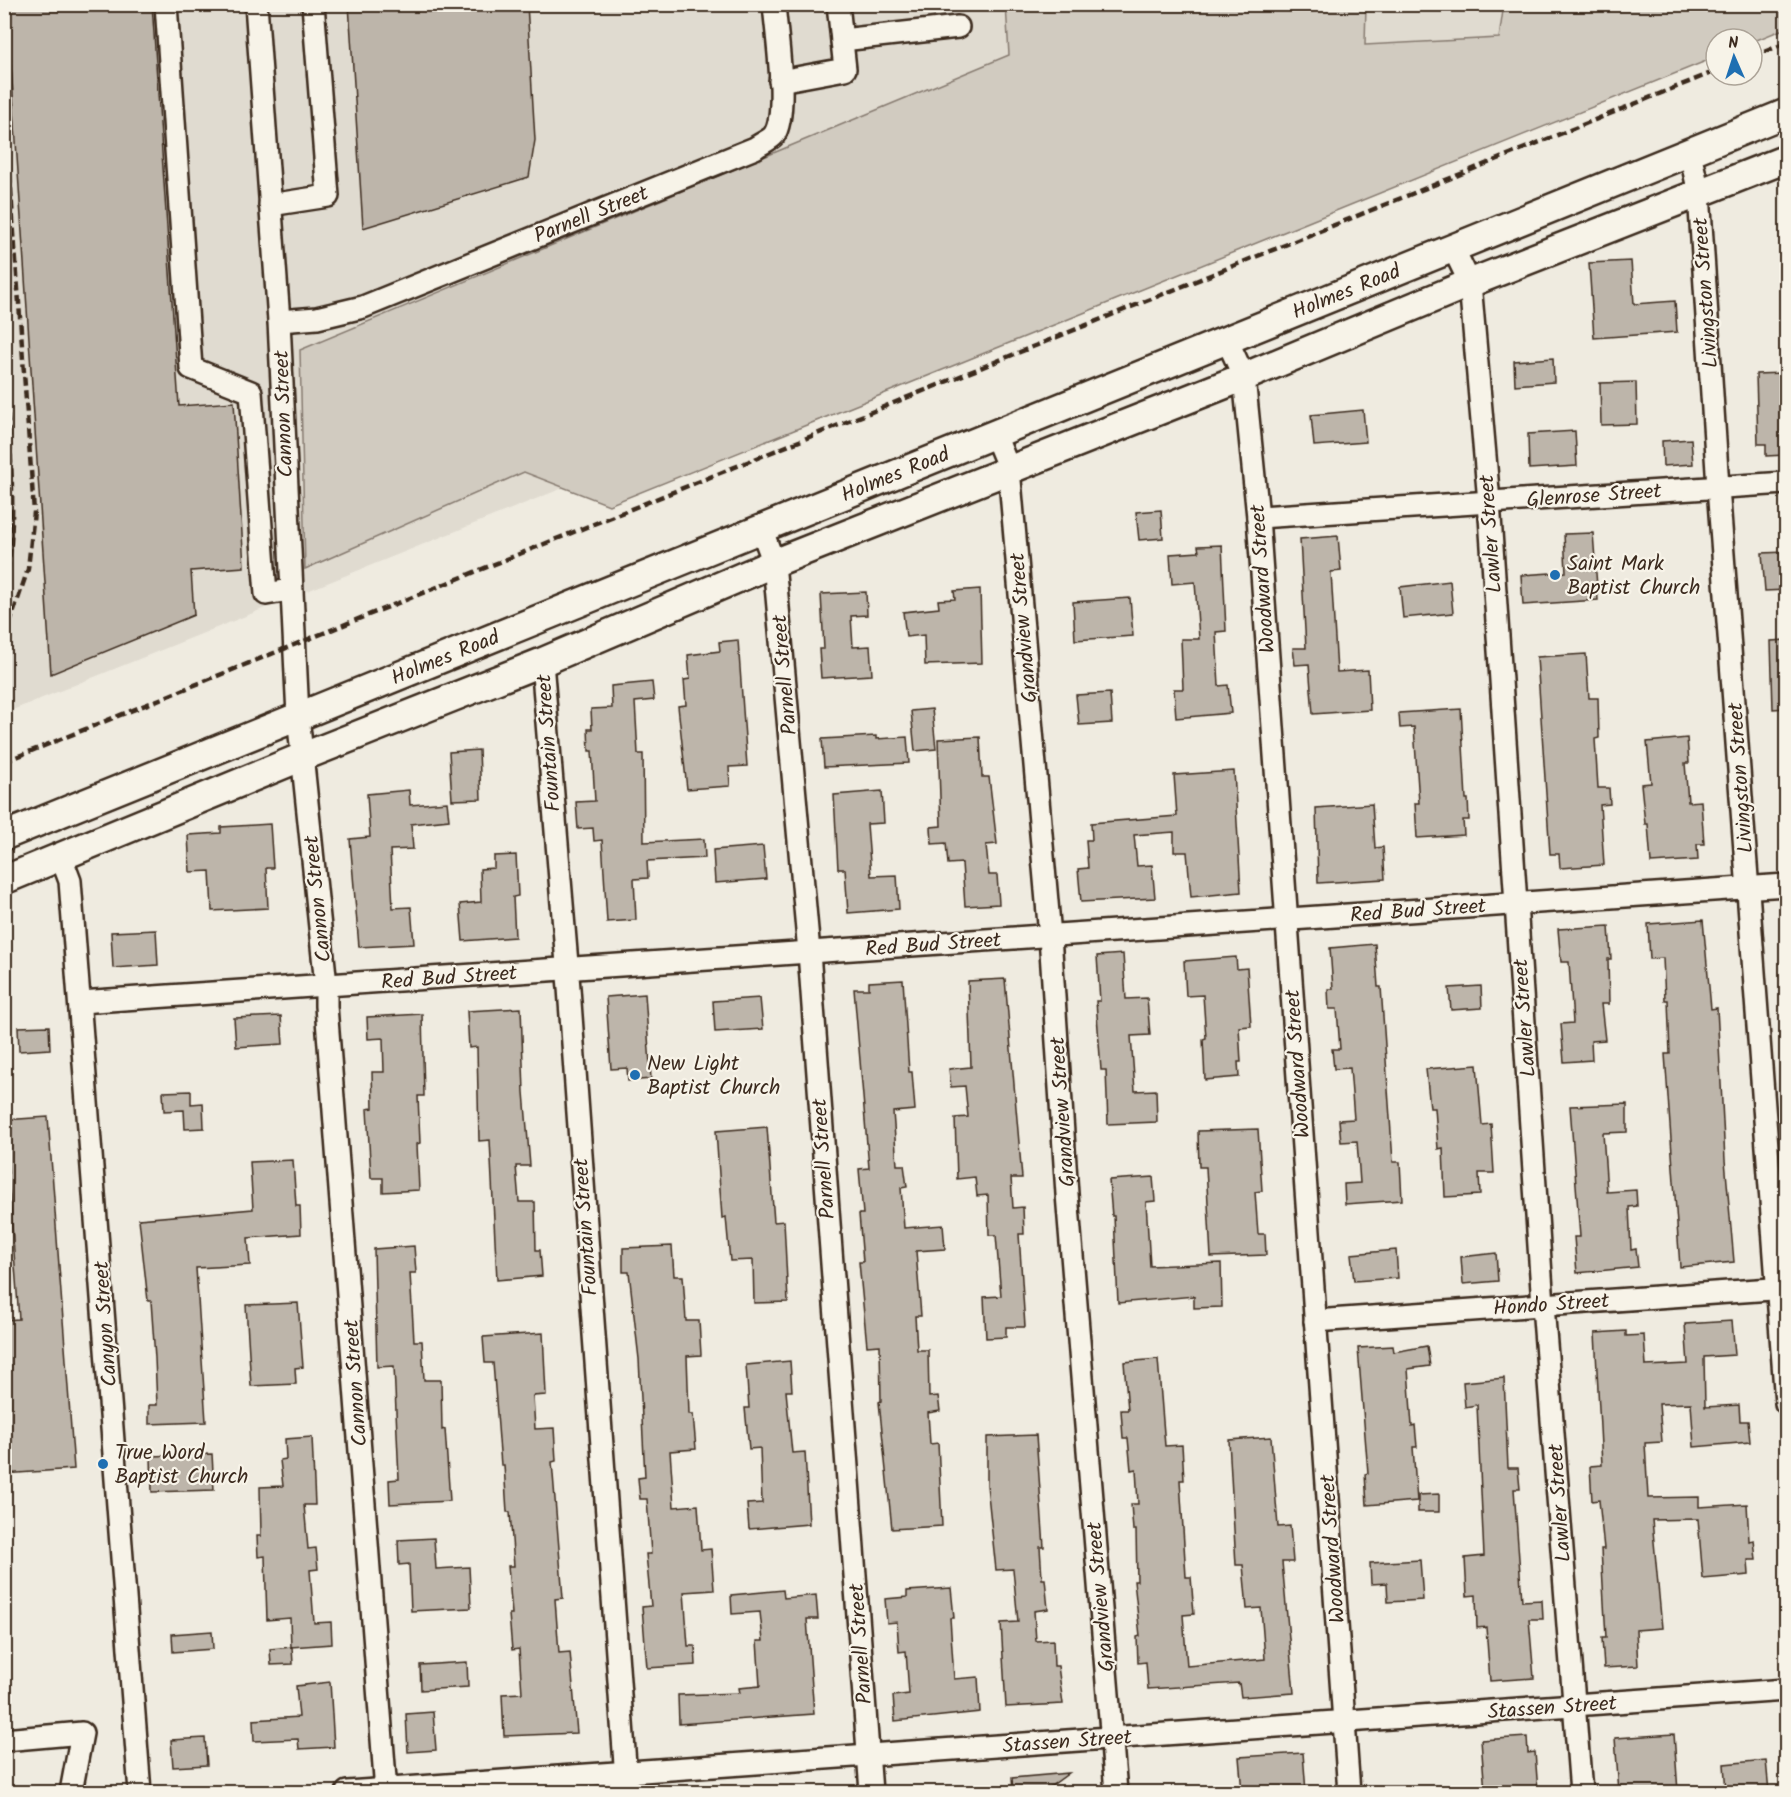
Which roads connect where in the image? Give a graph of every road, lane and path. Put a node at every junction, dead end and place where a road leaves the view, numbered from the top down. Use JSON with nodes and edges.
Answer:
{"nodes":[{"id":1,"x":166,"y":4,"type":"edge"},
{"id":2,"x":256,"y":4,"type":"edge"},
{"id":3,"x":313,"y":4,"type":"edge"},
{"id":4,"x":774,"y":4,"type":"edge"},
{"id":5,"x":838,"y":4,"type":"edge"},
{"id":6,"x":958,"y":27,"type":"dead end"},
{"id":7,"x":842,"y":40,"type":"junction"},
{"id":8,"x":780,"y":81,"type":"junction"},
{"id":9,"x":1786,"y":113,"type":"edge"},
{"id":10,"x":1690,"y":153,"type":"junction"},
{"id":11,"x":1786,"y":159,"type":"edge"},
{"id":12,"x":1699,"y":193,"type":"junction"},
{"id":13,"x":270,"y":205,"type":"junction"},
{"id":14,"x":1453,"y":248,"type":"junction"},
{"id":15,"x":1470,"y":283,"type":"junction"},
{"id":16,"x":279,"y":321,"type":"junction"},
{"id":17,"x":1227,"y":340,"type":"junction"},
{"id":18,"x":1244,"y":377,"type":"junction"},
{"id":19,"x":995,"y":435,"type":"junction"},
{"id":20,"x":1009,"y":469,"type":"junction"},
{"id":21,"x":1786,"y":483,"type":"edge"},
{"id":22,"x":1718,"y":487,"type":"junction"},
{"id":23,"x":1489,"y":502,"type":"junction"},
{"id":24,"x":1258,"y":517,"type":"junction"},
{"id":25,"x":761,"y":528,"type":"junction"},
{"id":26,"x":774,"y":563,"type":"junction"},
{"id":27,"x":290,"y":591,"type":"junction"},
{"id":28,"x":542,"y":662,"type":"junction"},
{"id":29,"x":298,"y":716,"type":"junction"},
{"id":30,"x":302,"y":757,"type":"junction"},
{"id":31,"x":4,"y":836,"type":"edge"},
{"id":32,"x":61,"y":857,"type":"junction"},
{"id":33,"x":4,"y":880,"type":"edge"},
{"id":34,"x":1786,"y":885,"type":"edge"},
{"id":35,"x":1749,"y":887,"type":"junction"},
{"id":36,"x":1517,"y":903,"type":"junction"},
{"id":37,"x":1288,"y":919,"type":"junction"},
{"id":38,"x":1050,"y":936,"type":"junction"},
{"id":39,"x":809,"y":952,"type":"junction"},
{"id":40,"x":566,"y":969,"type":"junction"},
{"id":41,"x":326,"y":986,"type":"junction"},
{"id":42,"x":80,"y":1002,"type":"junction"},
{"id":43,"x":1782,"y":1288,"type":"edge"},
{"id":44,"x":1543,"y":1305,"type":"junction"},
{"id":45,"x":1315,"y":1321,"type":"junction"},
{"id":46,"x":1786,"y":1403,"type":"edge"},
{"id":47,"x":1786,"y":1690,"type":"edge"},
{"id":48,"x":1574,"y":1705,"type":"junction"},
{"id":49,"x":1344,"y":1722,"type":"junction"},
{"id":50,"x":1112,"y":1738,"type":"junction"},
{"id":51,"x":4,"y":1740,"type":"edge"},
{"id":52,"x":869,"y":1755,"type":"junction"},
{"id":53,"x":626,"y":1783,"type":"edge"},
{"id":54,"x":386,"y":1791,"type":"edge"},
{"id":55,"x":71,"y":1792,"type":"edge"},
{"id":56,"x":140,"y":1792,"type":"edge"},
{"id":57,"x":347,"y":1792,"type":"edge"},
{"id":58,"x":872,"y":1792,"type":"edge"},
{"id":59,"x":1116,"y":1792,"type":"edge"},
{"id":60,"x":1349,"y":1792,"type":"edge"},
{"id":61,"x":1581,"y":1792,"type":"edge"}],
"edges":[{"from":1,"to":27,"type":"street"},
{"from":2,"to":13,"type":"street","name":"Cannon Street"},
{"from":3,"to":13,"type":"street"},
{"from":4,"to":8,"type":"street","name":"Parnell Street"},
{"from":5,"to":7,"type":"street"},
{"from":6,"to":7,"type":"street"},
{"from":7,"to":8,"type":"street"},
{"from":8,"to":16,"type":"street","name":"Parnell Street"},
{"from":9,"to":10,"type":"main road","name":"Holmes Road"},
{"from":10,"to":12,"type":"street","name":"Livingston Street"},
{"from":10,"to":14,"type":"main road","name":"Holmes Road"},
{"from":11,"to":12,"type":"main road","name":"Holmes Road"},
{"from":12,"to":15,"type":"main road","name":"Holmes Road"},
{"from":12,"to":22,"type":"street","name":"Livingston Street"},
{"from":13,"to":16,"type":"street","name":"Cannon Street"},
{"from":14,"to":15,"type":"street","name":"Lawler Street"},
{"from":14,"to":17,"type":"main road","name":"Holmes Road"},
{"from":15,"to":18,"type":"main road","name":"Holmes Road"},
{"from":15,"to":23,"type":"street","name":"Lawler Street"},
{"from":16,"to":27,"type":"street","name":"Cannon Street"},
{"from":17,"to":18,"type":"street","name":"Woodward Street"},
{"from":17,"to":19,"type":"main road","name":"Holmes Road"},
{"from":18,"to":20,"type":"main road","name":"Holmes Road"},
{"from":18,"to":24,"type":"street","name":"Woodward Street"},
{"from":19,"to":20,"type":"street","name":"Grandview Street"},
{"from":19,"to":25,"type":"main road","name":"Holmes Road"},
{"from":20,"to":26,"type":"main road","name":"Holmes Road"},
{"from":20,"to":38,"type":"street","name":"Grandview Street"},
{"from":21,"to":22,"type":"street","name":"Glenrose Street"},
{"from":22,"to":23,"type":"street","name":"Glenrose Street"},
{"from":22,"to":35,"type":"street","name":"Livingston Street"},
{"from":23,"to":24,"type":"street","name":"Glenrose Street"},
{"from":23,"to":36,"type":"street","name":"Lawler Street"},
{"from":24,"to":37,"type":"street","name":"Woodward Street"},
{"from":25,"to":26,"type":"street","name":"Parnell Street"},
{"from":25,"to":29,"type":"main road","name":"Holmes Road"},
{"from":26,"to":28,"type":"main road","name":"Holmes Road"},
{"from":26,"to":39,"type":"street","name":"Parnell Street"},
{"from":27,"to":29,"type":"street","name":"Cannon Street"},
{"from":28,"to":30,"type":"main road","name":"Holmes Road"},
{"from":28,"to":40,"type":"street","name":"Fountain Street"},
{"from":29,"to":30,"type":"street","name":"Cannon Street"},
{"from":29,"to":31,"type":"main road","name":"Holmes Road"},
{"from":30,"to":32,"type":"main road","name":"Holmes Road"},
{"from":30,"to":41,"type":"street","name":"Cannon Street"},
{"from":32,"to":33,"type":"main road","name":"Holmes Road"},
{"from":32,"to":42,"type":"street","name":"Canyon Street"},
{"from":34,"to":35,"type":"street","name":"Red Bud Street"},
{"from":35,"to":36,"type":"street","name":"Red Bud Street"},
{"from":35,"to":43,"type":"street","name":"Livingston Street"},
{"from":36,"to":37,"type":"street","name":"Red Bud Street"},
{"from":36,"to":44,"type":"street","name":"Lawler Street"},
{"from":37,"to":38,"type":"street","name":"Red Bud Street"},
{"from":37,"to":45,"type":"street","name":"Woodward Street"},
{"from":38,"to":39,"type":"street","name":"Red Bud Street"},
{"from":38,"to":50,"type":"street","name":"Grandview Street"},
{"from":39,"to":40,"type":"street","name":"Red Bud Street"},
{"from":39,"to":52,"type":"street","name":"Parnell Street"},
{"from":40,"to":41,"type":"street","name":"Red Bud Street"},
{"from":40,"to":53,"type":"street","name":"Fountain Street"},
{"from":41,"to":42,"type":"street","name":"Red Bud Street"},
{"from":41,"to":54,"type":"street","name":"Cannon Street"},
{"from":42,"to":56,"type":"street","name":"Canyon Street"},
{"from":43,"to":44,"type":"street","name":"Hondo Street"},
{"from":43,"to":46,"type":"street","name":"Livingston Street"},
{"from":44,"to":45,"type":"street","name":"Hondo Street"},
{"from":44,"to":48,"type":"street","name":"Lawler Street"},
{"from":45,"to":49,"type":"street","name":"Woodward Street"},
{"from":47,"to":48,"type":"street","name":"Stassen Street"},
{"from":48,"to":49,"type":"street","name":"Stassen Street"},
{"from":48,"to":61,"type":"street","name":"Lawler Street"},
{"from":49,"to":50,"type":"street","name":"Stassen Street"},
{"from":49,"to":60,"type":"street","name":"Woodward Street"},
{"from":50,"to":52,"type":"street","name":"Stassen Street"},
{"from":50,"to":59,"type":"street","name":"Grandview Street"},
{"from":51,"to":55,"type":"street"},
{"from":52,"to":53,"type":"street","name":"Stassen Street"},
{"from":52,"to":58,"type":"street","name":"Parnell Street"},
{"from":53,"to":54,"type":"street","name":"Stassen Street"},
{"from":54,"to":57,"type":"street","name":"Stassen Street"}]}
